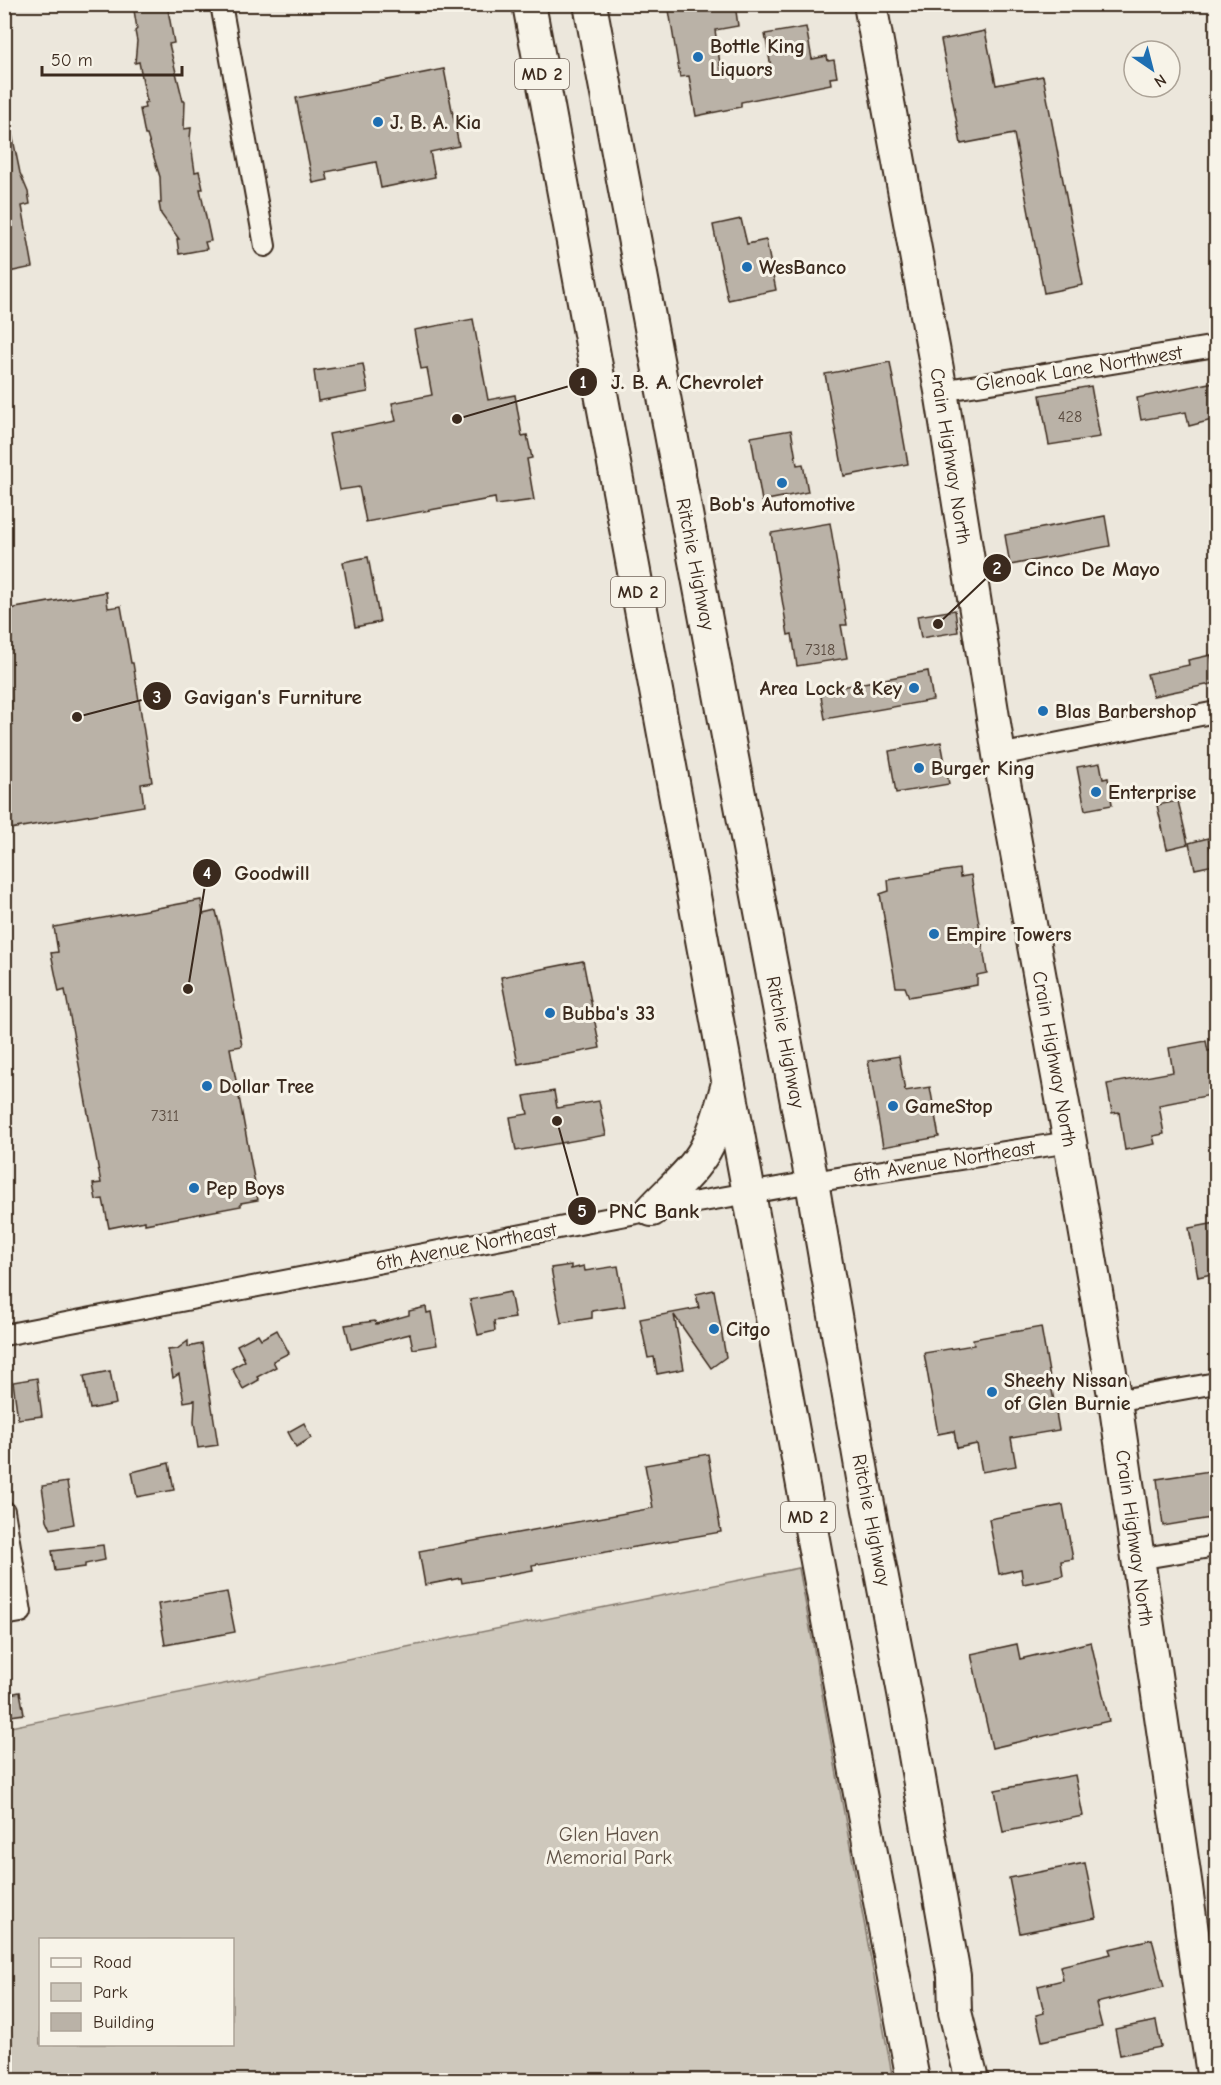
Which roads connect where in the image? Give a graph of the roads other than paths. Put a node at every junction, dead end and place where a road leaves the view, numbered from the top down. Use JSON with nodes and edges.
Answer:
{"nodes":[{"id":1,"x":221,"y":4,"type":"edge"},
{"id":2,"x":529,"y":4,"type":"edge"},
{"id":3,"x":590,"y":4,"type":"edge"},
{"id":4,"x":870,"y":4,"type":"edge"},
{"id":5,"x":265,"y":246,"type":"dead end"},
{"id":6,"x":1216,"y":346,"type":"edge"},
{"id":7,"x":941,"y":391,"type":"junction"},
{"id":8,"x":1216,"y":712,"type":"edge"},
{"id":9,"x":999,"y":754,"type":"junction"},
{"id":10,"x":729,"y":1083,"type":"junction"},
{"id":11,"x":1070,"y":1142,"type":"junction"},
{"id":12,"x":812,"y":1182,"type":"junction"},
{"id":13,"x":749,"y":1193,"type":"junction"},
{"id":14,"x":652,"y":1210,"type":"junction"},
{"id":15,"x":4,"y":1335,"type":"edge"},
{"id":16,"x":1216,"y":1383,"type":"edge"},
{"id":17,"x":1115,"y":1401,"type":"junction"},
{"id":18,"x":4,"y":1511,"type":"edge"},
{"id":19,"x":1216,"y":1546,"type":"edge"},
{"id":20,"x":1138,"y":1559,"type":"junction"},
{"id":21,"x":13,"y":1613,"type":"edge"},
{"id":22,"x":913,"y":2080,"type":"edge"},
{"id":23,"x":972,"y":2080,"type":"edge"},
{"id":24,"x":1214,"y":2080,"type":"edge"}],
"edges":[{"from":1,"to":5,"type":"street"},
{"from":2,"to":10,"type":"main road","number":"MD 2"},
{"from":3,"to":12,"type":"main road","name":"Ritchie Highway"},
{"from":4,"to":7,"type":"main road","name":"Crain Highway North"},
{"from":6,"to":7,"type":"street","name":"Glenoak Lane Northwest"},
{"from":7,"to":9,"type":"main road","name":"Crain Highway North"},
{"from":8,"to":9,"type":"street"},
{"from":9,"to":11,"type":"main road","name":"Crain Highway North"},
{"from":10,"to":13,"type":"main road","number":"MD 2"},
{"from":10,"to":14,"type":"main road"},
{"from":11,"to":12,"type":"street","name":"6th Avenue Northeast"},
{"from":11,"to":17,"type":"main road","name":"Crain Highway North"},
{"from":12,"to":13,"type":"street","name":"6th Avenue Northeast"},
{"from":12,"to":23,"type":"main road","name":"Ritchie Highway"},
{"from":13,"to":14,"type":"street","name":"6th Avenue Northeast"},
{"from":13,"to":22,"type":"main road","number":"MD 2"},
{"from":14,"to":15,"type":"street","name":"6th Avenue Northeast"},
{"from":16,"to":17,"type":"street"},
{"from":17,"to":20,"type":"main road","name":"Crain Highway North"},
{"from":18,"to":21,"type":"street"},
{"from":19,"to":20,"type":"street"},
{"from":20,"to":24,"type":"main road","name":"Crain Highway North"}]}
